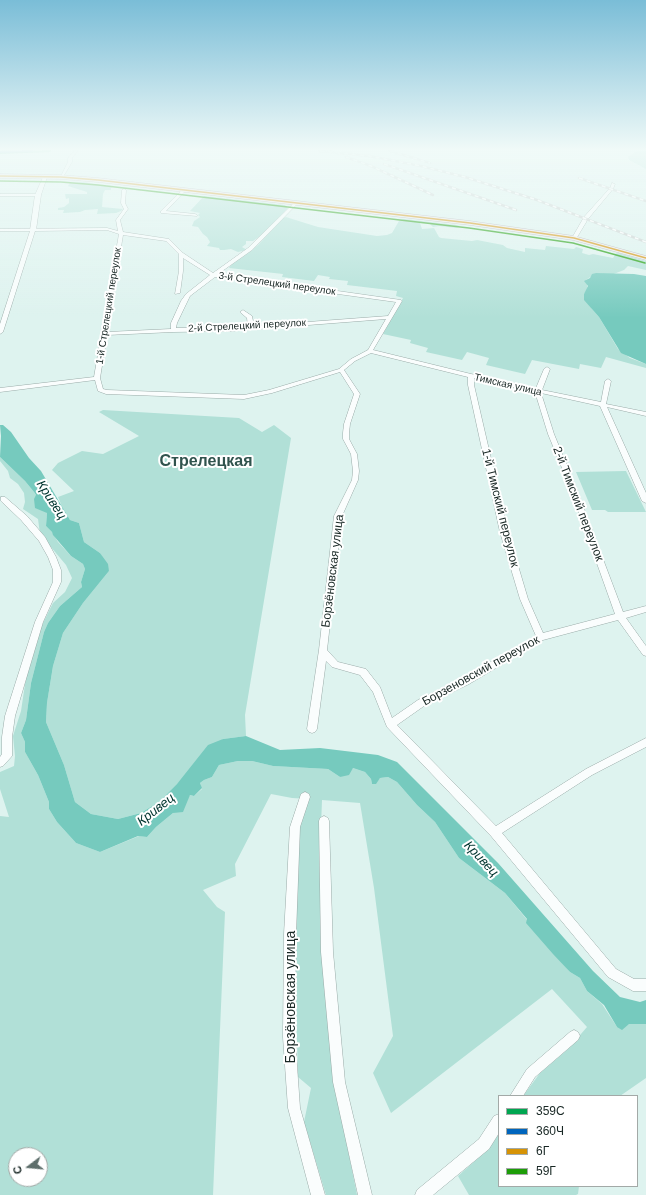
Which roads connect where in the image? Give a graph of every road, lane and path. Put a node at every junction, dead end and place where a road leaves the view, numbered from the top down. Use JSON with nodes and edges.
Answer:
{"nodes":[{"id":1,"x":36,"y":207,"type":"edge"},
{"id":2,"x":125,"y":207,"type":"edge"},
{"id":3,"x":168,"y":207,"type":"edge"},
{"id":4,"x":292,"y":207,"type":"edge"},
{"id":5,"x":331,"y":207,"type":"edge"},
{"id":6,"x":596,"y":207,"type":"edge"},
{"id":7,"x":195,"y":215,"type":"dead end"},
{"id":8,"x":0,"y":230,"type":"edge"},
{"id":9,"x":33,"y":230,"type":"junction"},
{"id":10,"x":122,"y":233,"type":"junction"},
{"id":11,"x":574,"y":238,"type":"junction"},
{"id":12,"x":181,"y":254,"type":"junction"},
{"id":13,"x":646,"y":258,"type":"edge"},
{"id":14,"x":214,"y":275,"type":"junction"},
{"id":15,"x":177,"y":293,"type":"dead end"},
{"id":16,"x":243,"y":312,"type":"dead end"},
{"id":17,"x":390,"y":317,"type":"junction"},
{"id":18,"x":251,"y":327,"type":"junction"},
{"id":19,"x":173,"y":330,"type":"junction"},
{"id":20,"x":0,"y":331,"type":"edge"},
{"id":21,"x":104,"y":334,"type":"junction"},
{"id":22,"x":370,"y":351,"type":"junction"},
{"id":23,"x":547,"y":369,"type":"dead end"},
{"id":24,"x":341,"y":370,"type":"junction"},
{"id":25,"x":471,"y":376,"type":"junction"},
{"id":26,"x":98,"y":378,"type":"junction"},
{"id":27,"x":608,"y":381,"type":"dead end"},
{"id":28,"x":0,"y":390,"type":"edge"},
{"id":29,"x":538,"y":392,"type":"junction"},
{"id":30,"x":603,"y":405,"type":"junction"},
{"id":31,"x":646,"y":414,"type":"edge"},
{"id":32,"x":3,"y":499,"type":"dead end"},
{"id":33,"x":646,"y":501,"type":"edge"},
{"id":34,"x":646,"y":609,"type":"edge"},
{"id":35,"x":620,"y":616,"type":"junction"},
{"id":36,"x":541,"y":637,"type":"junction"},
{"id":37,"x":323,"y":650,"type":"junction"},
{"id":38,"x":646,"y":654,"type":"edge"},
{"id":39,"x":390,"y":724,"type":"junction"},
{"id":40,"x":312,"y":729,"type":"dead end"},
{"id":41,"x":646,"y":742,"type":"edge"},
{"id":42,"x":0,"y":763,"type":"edge"},
{"id":43,"x":305,"y":797,"type":"dead end"},
{"id":44,"x":324,"y":821,"type":"dead end"},
{"id":45,"x":495,"y":832,"type":"junction"},
{"id":46,"x":646,"y":985,"type":"edge"},
{"id":47,"x":574,"y":1036,"type":"dead end"},
{"id":48,"x":517,"y":1095,"type":"edge"},
{"id":49,"x":498,"y":1123,"type":"edge"},
{"id":50,"x":318,"y":1195,"type":"edge"},
{"id":51,"x":365,"y":1195,"type":"edge"},
{"id":52,"x":422,"y":1195,"type":"edge"}],
"edges":[{"from":1,"to":9,"type":"street"},
{"from":2,"to":10,"type":"street","name":"1-й Стрелецкий переулок"},
{"from":3,"to":7,"type":"street"},
{"from":4,"to":14,"type":"street"},
{"from":5,"to":11,"type":"main road"},
{"from":6,"to":11,"type":"street"},
{"from":8,"to":9,"type":"street"},
{"from":9,"to":10,"type":"street"},
{"from":9,"to":20,"type":"street"},
{"from":10,"to":12,"type":"street","name":"3-й Стрелецкий переулок"},
{"from":10,"to":21,"type":"street","name":"1-й Стрелецкий переулок"},
{"from":11,"to":13,"type":"main road"},
{"from":12,"to":14,"type":"street","name":"3-й Стрелецкий переулок"},
{"from":12,"to":15,"type":"street"},
{"from":14,"to":17,"type":"street","name":"3-й Стрелецкий переулок"},
{"from":14,"to":19,"type":"street"},
{"from":16,"to":18,"type":"street"},
{"from":17,"to":18,"type":"street","name":"2-й Стрелецкий переулок"},
{"from":17,"to":22,"type":"street"},
{"from":18,"to":19,"type":"street","name":"2-й Стрелецкий переулок"},
{"from":19,"to":21,"type":"street","name":"2-й Стрелецкий переулок"},
{"from":21,"to":26,"type":"street","name":"1-й Стрелецкий переулок"},
{"from":22,"to":24,"type":"street"},
{"from":22,"to":25,"type":"street","name":"Тимская улица"},
{"from":23,"to":29,"type":"street"},
{"from":24,"to":26,"type":"street"},
{"from":24,"to":37,"type":"street","name":"Борзёновская улица"},
{"from":25,"to":29,"type":"street","name":"Тимская улица"},
{"from":25,"to":36,"type":"street","name":"1-й Тимский переулок"},
{"from":26,"to":28,"type":"street"},
{"from":27,"to":30,"type":"street"},
{"from":29,"to":30,"type":"street","name":"Тимская улица"},
{"from":29,"to":35,"type":"street","name":"2-й Тимский переулок"},
{"from":30,"to":31,"type":"street","name":"Тимская улица"},
{"from":30,"to":33,"type":"street"},
{"from":32,"to":42,"type":"street"},
{"from":34,"to":35,"type":"street","name":"Борзеновский переулок"},
{"from":35,"to":36,"type":"street","name":"Борзеновский переулок"},
{"from":35,"to":38,"type":"street","name":"2-й Тимский переулок"},
{"from":36,"to":39,"type":"street","name":"Борзеновский переулок"},
{"from":37,"to":39,"type":"street"},
{"from":37,"to":40,"type":"street","name":"Борзёновская улица"},
{"from":39,"to":45,"type":"street"},
{"from":41,"to":45,"type":"street"},
{"from":43,"to":50,"type":"street","name":"Борзёновская улица"},
{"from":44,"to":51,"type":"street"},
{"from":45,"to":46,"type":"street"},
{"from":47,"to":48,"type":"street"},
{"from":49,"to":52,"type":"street"}]}
